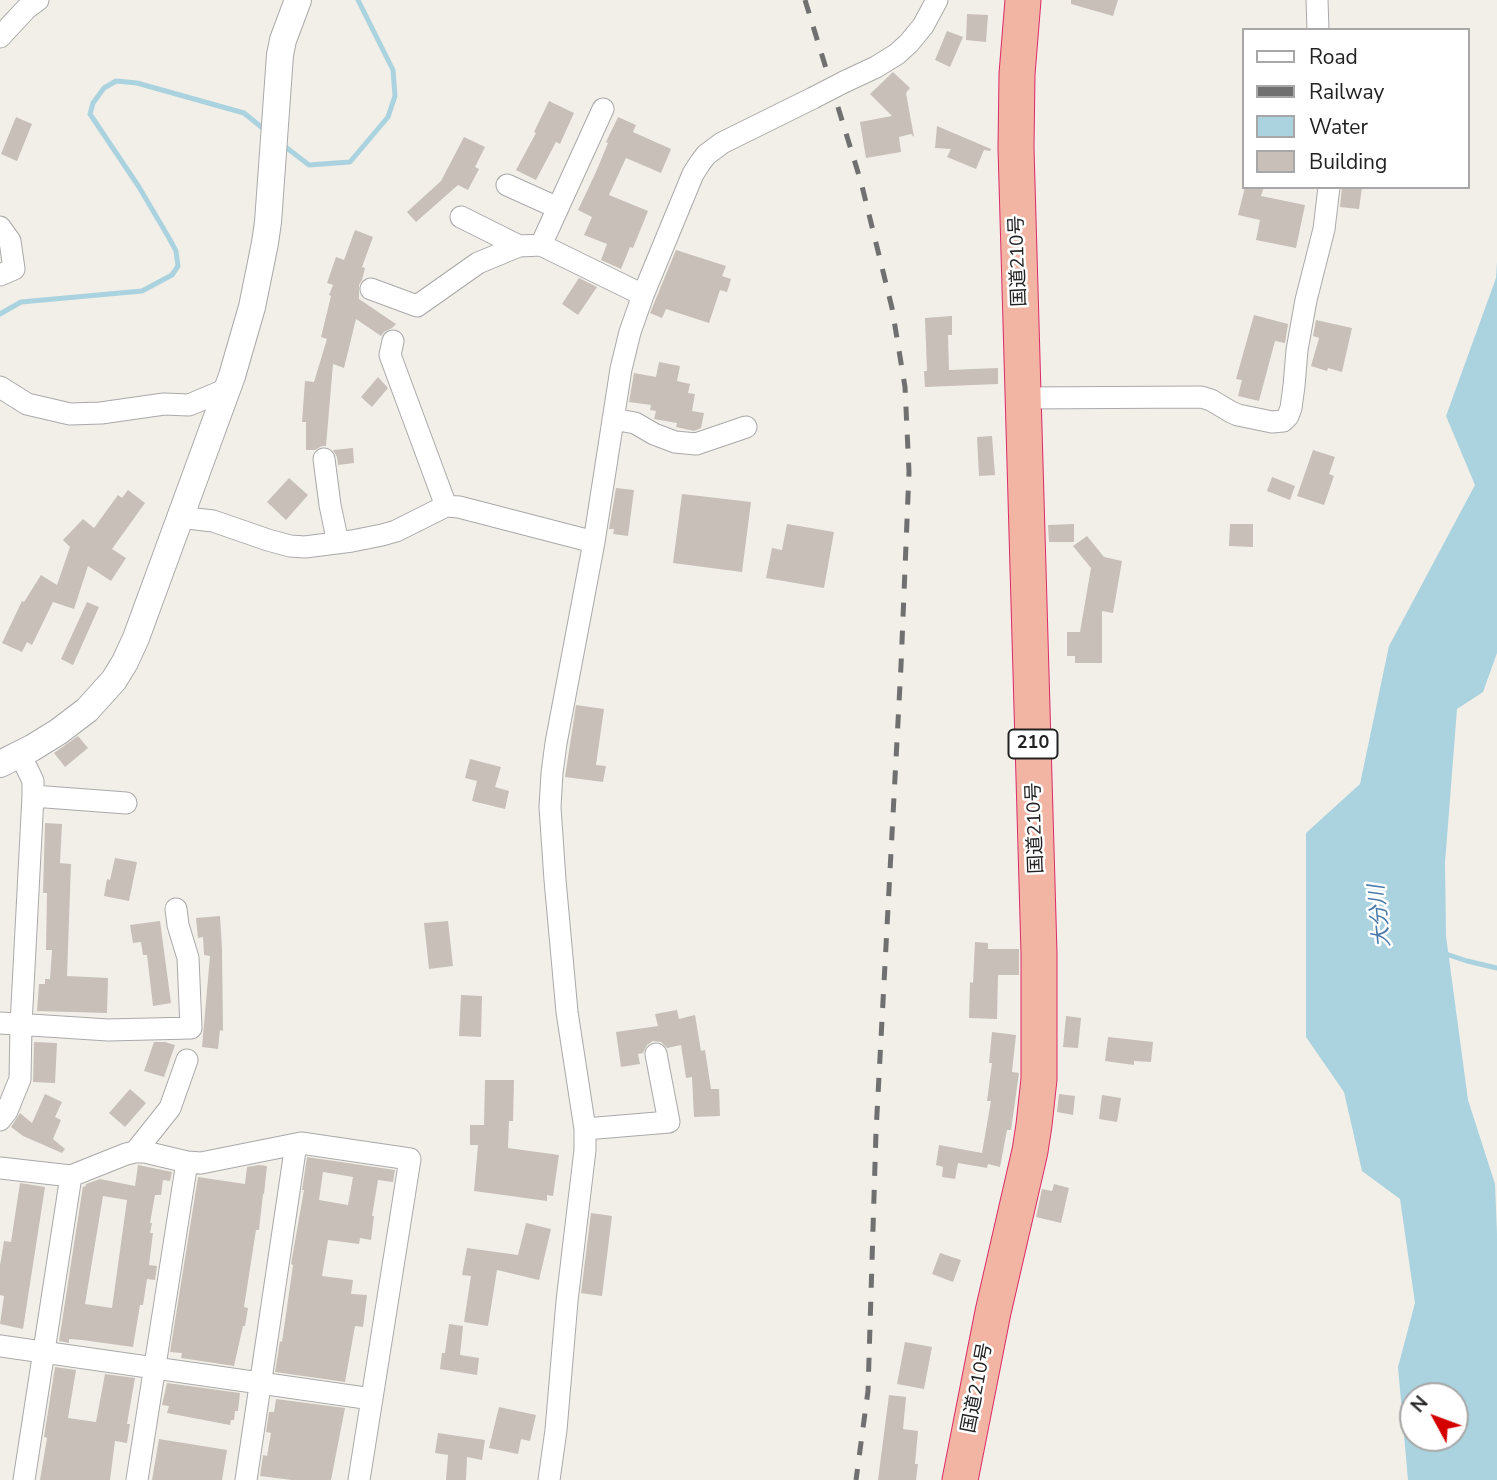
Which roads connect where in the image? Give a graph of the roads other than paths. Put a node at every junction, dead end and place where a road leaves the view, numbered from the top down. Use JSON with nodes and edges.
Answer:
{"nodes":[{"id":1,"x":38,"y":0,"type":"edge"},
{"id":2,"x":298,"y":0,"type":"edge"},
{"id":3,"x":937,"y":0,"type":"edge"},
{"id":4,"x":1023,"y":0,"type":"edge"},
{"id":5,"x":1317,"y":0,"type":"edge"},
{"id":6,"x":1318,"y":28,"type":"edge"},
{"id":7,"x":0,"y":37,"type":"edge"},
{"id":8,"x":603,"y":109,"type":"dead end"},
{"id":9,"x":507,"y":185,"type":"dead end"},
{"id":10,"x":1329,"y":189,"type":"edge"},
{"id":11,"x":558,"y":208,"type":"junction"},
{"id":12,"x":460,"y":217,"type":"dead end"},
{"id":13,"x":0,"y":227,"type":"edge"},
{"id":14,"x":541,"y":245,"type":"junction"},
{"id":15,"x":519,"y":246,"type":"junction"},
{"id":16,"x":0,"y":275,"type":"edge"},
{"id":17,"x":370,"y":289,"type":"dead end"},
{"id":18,"x":643,"y":295,"type":"junction"},
{"id":19,"x":393,"y":341,"type":"dead end"},
{"id":20,"x":0,"y":387,"type":"edge"},
{"id":21,"x":227,"y":389,"type":"junction"},
{"id":22,"x":1023,"y":398,"type":"junction"},
{"id":23,"x":613,"y":419,"type":"junction"},
{"id":24,"x":746,"y":427,"type":"dead end"},
{"id":25,"x":324,"y":459,"type":"dead end"},
{"id":26,"x":446,"y":506,"type":"junction"},
{"id":27,"x":179,"y":517,"type":"junction"},
{"id":28,"x":594,"y":542,"type":"junction"},
{"id":29,"x":338,"y":543,"type":"junction"},
{"id":30,"x":10,"y":759,"type":"edge"},
{"id":31,"x":33,"y":796,"type":"junction"},
{"id":32,"x":126,"y":803,"type":"dead end"},
{"id":33,"x":176,"y":909,"type":"dead end"},
{"id":34,"x":10,"y":1024,"type":"edge"},
{"id":35,"x":656,"y":1054,"type":"dead end"},
{"id":36,"x":187,"y":1060,"type":"dead end"},
{"id":37,"x":0,"y":1120,"type":"edge"},
{"id":38,"x":585,"y":1129,"type":"junction"},
{"id":39,"x":296,"y":1144,"type":"junction"},
{"id":40,"x":135,"y":1152,"type":"junction"},
{"id":41,"x":187,"y":1162,"type":"junction"},
{"id":42,"x":0,"y":1168,"type":"edge"},
{"id":43,"x":71,"y":1176,"type":"junction"},
{"id":44,"x":0,"y":1346,"type":"edge"},
{"id":45,"x":44,"y":1353,"type":"junction"},
{"id":46,"x":155,"y":1369,"type":"junction"},
{"id":47,"x":261,"y":1384,"type":"junction"},
{"id":48,"x":372,"y":1399,"type":"junction"},
{"id":49,"x":24,"y":1480,"type":"edge"},
{"id":50,"x":137,"y":1480,"type":"edge"},
{"id":51,"x":246,"y":1480,"type":"edge"},
{"id":52,"x":359,"y":1480,"type":"edge"},
{"id":53,"x":549,"y":1480,"type":"edge"},
{"id":54,"x":960,"y":1480,"type":"edge"}],
"edges":[{"from":1,"to":7,"type":"street"},
{"from":2,"to":21,"type":"street"},
{"from":3,"to":18,"type":"street","bridge":true},
{"from":4,"to":22,"type":"highway","name":"国道210号","number":"210"},
{"from":5,"to":6,"type":"street"},
{"from":8,"to":11,"type":"street"},
{"from":9,"to":11,"type":"street"},
{"from":10,"to":22,"type":"street"},
{"from":11,"to":14,"type":"street"},
{"from":12,"to":15,"type":"street"},
{"from":13,"to":16,"type":"street"},
{"from":14,"to":15,"type":"street"},
{"from":14,"to":18,"type":"street"},
{"from":15,"to":17,"type":"street"},
{"from":18,"to":23,"type":"street"},
{"from":19,"to":26,"type":"street"},
{"from":20,"to":21,"type":"street"},
{"from":21,"to":27,"type":"street"},
{"from":22,"to":54,"type":"highway","name":"国道210号","number":"210"},
{"from":23,"to":24,"type":"street"},
{"from":23,"to":28,"type":"street"},
{"from":25,"to":29,"type":"street"},
{"from":26,"to":28,"type":"street"},
{"from":26,"to":29,"type":"street"},
{"from":27,"to":29,"type":"street"},
{"from":27,"to":30,"type":"street"},
{"from":28,"to":38,"type":"street"},
{"from":30,"to":31,"type":"street"},
{"from":31,"to":32,"type":"street"},
{"from":31,"to":34,"type":"street"},
{"from":33,"to":34,"type":"street"},
{"from":34,"to":37,"type":"street"},
{"from":35,"to":38,"type":"street"},
{"from":36,"to":40,"type":"street"},
{"from":38,"to":53,"type":"street"},
{"from":39,"to":41,"type":"street"},
{"from":39,"to":47,"type":"street"},
{"from":39,"to":48,"type":"street"},
{"from":40,"to":41,"type":"street"},
{"from":40,"to":43,"type":"street"},
{"from":41,"to":46,"type":"street"},
{"from":42,"to":43,"type":"street"},
{"from":43,"to":45,"type":"street"},
{"from":44,"to":45,"type":"street"},
{"from":45,"to":46,"type":"street"},
{"from":45,"to":49,"type":"street"},
{"from":46,"to":47,"type":"street"},
{"from":46,"to":50,"type":"street"},
{"from":47,"to":48,"type":"street"},
{"from":47,"to":51,"type":"street"},
{"from":48,"to":52,"type":"street"}]}
